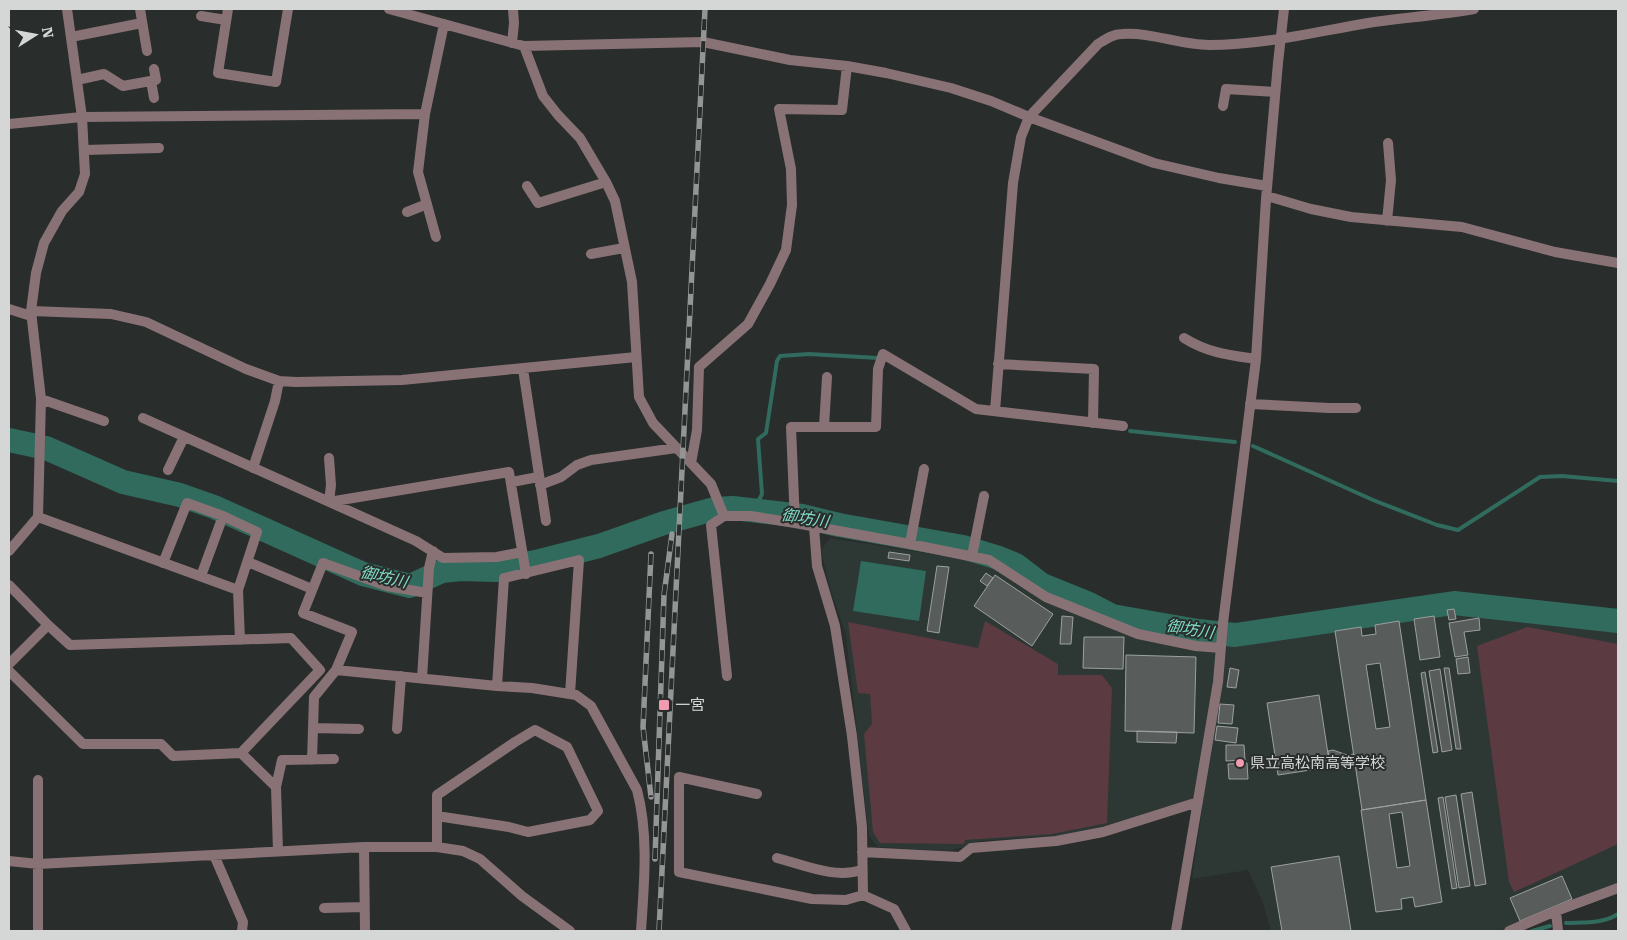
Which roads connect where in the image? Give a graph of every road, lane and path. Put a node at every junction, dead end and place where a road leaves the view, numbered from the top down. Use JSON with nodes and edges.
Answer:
{"nodes":[{"id":1,"x":67,"y":9,"type":"edge"},
{"id":2,"x":140,"y":9,"type":"edge"},
{"id":3,"x":228,"y":9,"type":"edge"},
{"id":4,"x":288,"y":9,"type":"edge"},
{"id":5,"x":389,"y":9,"type":"edge"},
{"id":6,"x":512,"y":9,"type":"edge"},
{"id":7,"x":1284,"y":9,"type":"edge"},
{"id":8,"x":1474,"y":9,"type":"edge"},
{"id":9,"x":201,"y":16,"type":"dead end"},
{"id":10,"x":226,"y":20,"type":"junction"},
{"id":11,"x":142,"y":24,"type":"junction"},
{"id":12,"x":444,"y":24,"type":"junction"},
{"id":13,"x":71,"y":37,"type":"junction"},
{"id":14,"x":1280,"y":40,"type":"junction"},
{"id":15,"x":512,"y":43,"type":"junction"},
{"id":16,"x":524,"y":46,"type":"junction"},
{"id":17,"x":147,"y":51,"type":"dead end"},
{"id":18,"x":847,"y":66,"type":"junction"},
{"id":19,"x":154,"y":69,"type":"dead end"},
{"id":20,"x":77,"y":80,"type":"junction"},
{"id":21,"x":151,"y":81,"type":"junction"},
{"id":22,"x":1276,"y":92,"type":"junction"},
{"id":23,"x":154,"y":98,"type":"dead end"},
{"id":24,"x":1224,"y":106,"type":"dead end"},
{"id":25,"x":425,"y":114,"type":"junction"},
{"id":26,"x":82,"y":117,"type":"junction"},
{"id":27,"x":1028,"y":117,"type":"junction"},
{"id":28,"x":9,"y":124,"type":"edge"},
{"id":29,"x":1388,"y":143,"type":"dead end"},
{"id":30,"x":159,"y":148,"type":"dead end"},
{"id":31,"x":84,"y":150,"type":"junction"},
{"id":32,"x":606,"y":182,"type":"junction"},
{"id":33,"x":527,"y":186,"type":"dead end"},
{"id":34,"x":1267,"y":191,"type":"junction"},
{"id":35,"x":427,"y":204,"type":"junction"},
{"id":36,"x":408,"y":212,"type":"dead end"},
{"id":37,"x":1387,"y":221,"type":"junction"},
{"id":38,"x":436,"y":237,"type":"dead end"},
{"id":39,"x":624,"y":248,"type":"junction"},
{"id":40,"x":591,"y":254,"type":"dead end"},
{"id":41,"x":1618,"y":263,"type":"edge"},
{"id":42,"x":9,"y":309,"type":"edge"},
{"id":43,"x":31,"y":313,"type":"junction"},
{"id":44,"x":1184,"y":338,"type":"dead end"},
{"id":45,"x":636,"y":357,"type":"junction"},
{"id":46,"x":1256,"y":359,"type":"junction"},
{"id":47,"x":998,"y":364,"type":"junction"},
{"id":48,"x":522,"y":369,"type":"junction"},
{"id":49,"x":828,"y":377,"type":"dead end"},
{"id":50,"x":279,"y":380,"type":"junction"},
{"id":51,"x":41,"y":398,"type":"junction"},
{"id":52,"x":1250,"y":404,"type":"junction"},
{"id":53,"x":1356,"y":408,"type":"dead end"},
{"id":54,"x":995,"y":411,"type":"junction"},
{"id":55,"x":143,"y":418,"type":"dead end"},
{"id":56,"x":104,"y":421,"type":"dead end"},
{"id":57,"x":1093,"y":423,"type":"junction"},
{"id":58,"x":1123,"y":426,"type":"dead end"},
{"id":59,"x":824,"y":427,"type":"junction"},
{"id":60,"x":184,"y":436,"type":"junction"},
{"id":61,"x":676,"y":448,"type":"junction"},
{"id":62,"x":329,"y":458,"type":"dead end"},
{"id":63,"x":691,"y":463,"type":"junction"},
{"id":64,"x":253,"y":468,"type":"junction"},
{"id":65,"x":924,"y":469,"type":"dead end"},
{"id":66,"x":168,"y":470,"type":"dead end"},
{"id":67,"x":539,"y":481,"type":"junction"},
{"id":68,"x":512,"y":482,"type":"junction"},
{"id":69,"x":984,"y":496,"type":"dead end"},
{"id":70,"x":329,"y":502,"type":"junction"},
{"id":71,"x":223,"y":516,"type":"junction"},
{"id":72,"x":724,"y":516,"type":"junction"},
{"id":73,"x":38,"y":517,"type":"junction"},
{"id":74,"x":546,"y":521,"type":"dead end"},
{"id":75,"x":795,"y":522,"type":"junction"},
{"id":76,"x":814,"y":527,"type":"junction"},
{"id":77,"x":910,"y":543,"type":"junction"},
{"id":78,"x":9,"y":551,"type":"edge"},
{"id":79,"x":433,"y":551,"type":"junction"},
{"id":80,"x":522,"y":555,"type":"junction"},
{"id":81,"x":972,"y":555,"type":"junction"},
{"id":82,"x":248,"y":562,"type":"junction"},
{"id":83,"x":163,"y":563,"type":"junction"},
{"id":84,"x":526,"y":574,"type":"junction"},
{"id":85,"x":201,"y":576,"type":"junction"},
{"id":86,"x":9,"y":584,"type":"edge"},
{"id":87,"x":238,"y":590,"type":"junction"},
{"id":88,"x":312,"y":590,"type":"junction"},
{"id":89,"x":427,"y":591,"type":"junction"},
{"id":90,"x":48,"y":625,"type":"junction"},
{"id":91,"x":240,"y":640,"type":"junction"},
{"id":92,"x":1221,"y":646,"type":"junction"},
{"id":93,"x":9,"y":664,"type":"edge"},
{"id":94,"x":336,"y":670,"type":"junction"},
{"id":95,"x":9,"y":671,"type":"edge"},
{"id":96,"x":401,"y":676,"type":"junction"},
{"id":97,"x":727,"y":676,"type":"dead end"},
{"id":98,"x":422,"y":678,"type":"junction"},
{"id":99,"x":497,"y":686,"type":"junction"},
{"id":100,"x":570,"y":694,"type":"junction"},
{"id":101,"x":313,"y":728,"type":"junction"},
{"id":102,"x":359,"y":729,"type":"dead end"},
{"id":103,"x":397,"y":729,"type":"dead end"},
{"id":104,"x":241,"y":753,"type":"junction"},
{"id":105,"x":334,"y":759,"type":"dead end"},
{"id":106,"x":312,"y":760,"type":"junction"},
{"id":107,"x":38,"y":780,"type":"dead end"},
{"id":108,"x":276,"y":787,"type":"junction"},
{"id":109,"x":757,"y":794,"type":"dead end"},
{"id":110,"x":1198,"y":802,"type":"junction"},
{"id":111,"x":437,"y":816,"type":"junction"},
{"id":112,"x":364,"y":847,"type":"junction"},
{"id":113,"x":437,"y":847,"type":"junction"},
{"id":114,"x":278,"y":851,"type":"junction"},
{"id":115,"x":862,"y":852,"type":"junction"},
{"id":116,"x":214,"y":855,"type":"junction"},
{"id":117,"x":777,"y":858,"type":"dead end"},
{"id":118,"x":9,"y":861,"type":"edge"},
{"id":119,"x":38,"y":864,"type":"junction"},
{"id":120,"x":862,"y":870,"type":"junction"},
{"id":121,"x":1618,"y":888,"type":"edge"},
{"id":122,"x":863,"y":894,"type":"junction"},
{"id":123,"x":364,"y":906,"type":"junction"},
{"id":124,"x":324,"y":908,"type":"dead end"},
{"id":125,"x":1556,"y":911,"type":"junction"},
{"id":126,"x":38,"y":931,"type":"edge"},
{"id":127,"x":242,"y":931,"type":"edge"},
{"id":128,"x":365,"y":931,"type":"edge"},
{"id":129,"x":570,"y":931,"type":"edge"},
{"id":130,"x":641,"y":931,"type":"edge"},
{"id":131,"x":906,"y":931,"type":"edge"},
{"id":132,"x":1176,"y":931,"type":"edge"},
{"id":133,"x":1510,"y":931,"type":"edge"},
{"id":134,"x":1558,"y":931,"type":"edge"}],
"edges":[{"from":1,"to":13,"type":"street"},
{"from":2,"to":11,"type":"street"},
{"from":3,"to":10,"type":"street"},
{"from":4,"to":10,"type":"street"},
{"from":5,"to":12,"type":"street"},
{"from":6,"to":15,"type":"street"},
{"from":7,"to":14,"type":"street"},
{"from":8,"to":14,"type":"street"},
{"from":9,"to":10,"type":"street"},
{"from":11,"to":13,"type":"street"},
{"from":11,"to":17,"type":"street"},
{"from":12,"to":15,"type":"street"},
{"from":12,"to":25,"type":"street"},
{"from":13,"to":20,"type":"street"},
{"from":14,"to":22,"type":"street"},
{"from":14,"to":27,"type":"street"},
{"from":15,"to":16,"type":"street"},
{"from":16,"to":18,"type":"street"},
{"from":16,"to":32,"type":"street"},
{"from":18,"to":27,"type":"street"},
{"from":18,"to":63,"type":"street"},
{"from":19,"to":21,"type":"street"},
{"from":20,"to":21,"type":"street"},
{"from":20,"to":26,"type":"street"},
{"from":21,"to":23,"type":"street"},
{"from":22,"to":24,"type":"street"},
{"from":22,"to":34,"type":"street"},
{"from":25,"to":26,"type":"street"},
{"from":25,"to":35,"type":"street"},
{"from":26,"to":28,"type":"street"},
{"from":26,"to":31,"type":"street"},
{"from":27,"to":34,"type":"street"},
{"from":27,"to":47,"type":"street"},
{"from":29,"to":37,"type":"street"},
{"from":30,"to":31,"type":"street"},
{"from":31,"to":43,"type":"street"},
{"from":32,"to":33,"type":"street"},
{"from":32,"to":39,"type":"street"},
{"from":34,"to":37,"type":"street"},
{"from":34,"to":46,"type":"street"},
{"from":35,"to":36,"type":"street"},
{"from":35,"to":38,"type":"street"},
{"from":37,"to":41,"type":"street"},
{"from":39,"to":40,"type":"street"},
{"from":39,"to":45,"type":"street"},
{"from":42,"to":43,"type":"street"},
{"from":43,"to":50,"type":"street"},
{"from":43,"to":51,"type":"street"},
{"from":44,"to":46,"type":"street"},
{"from":45,"to":48,"type":"street"},
{"from":45,"to":61,"type":"street"},
{"from":46,"to":52,"type":"street"},
{"from":47,"to":54,"type":"street"},
{"from":47,"to":57,"type":"street"},
{"from":48,"to":50,"type":"street"},
{"from":48,"to":67,"type":"street"},
{"from":49,"to":59,"type":"street"},
{"from":50,"to":64,"type":"street"},
{"from":51,"to":56,"type":"street"},
{"from":51,"to":73,"type":"street"},
{"from":52,"to":53,"type":"street"},
{"from":52,"to":92,"type":"street"},
{"from":54,"to":57,"type":"street"},
{"from":54,"to":59,"type":"street"},
{"from":55,"to":60,"type":"street"},
{"from":57,"to":58,"type":"street"},
{"from":59,"to":75,"type":"street"},
{"from":60,"to":64,"type":"street"},
{"from":60,"to":66,"type":"street"},
{"from":61,"to":63,"type":"street"},
{"from":61,"to":67,"type":"street"},
{"from":62,"to":70,"type":"street"},
{"from":63,"to":72,"type":"street"},
{"from":64,"to":70,"type":"street"},
{"from":65,"to":77,"type":"street"},
{"from":67,"to":68,"type":"street"},
{"from":67,"to":74,"type":"street"},
{"from":68,"to":70,"type":"street"},
{"from":68,"to":80,"type":"street"},
{"from":69,"to":81,"type":"street"},
{"from":70,"to":79,"type":"street"},
{"from":71,"to":82,"type":"street"},
{"from":71,"to":83,"type":"street"},
{"from":71,"to":85,"type":"street"},
{"from":72,"to":75,"type":"street"},
{"from":72,"to":97,"type":"street"},
{"from":73,"to":78,"type":"street"},
{"from":73,"to":83,"type":"street"},
{"from":75,"to":76,"type":"street"},
{"from":76,"to":77,"type":"street"},
{"from":76,"to":115,"type":"street"},
{"from":77,"to":81,"type":"street"},
{"from":79,"to":80,"type":"street"},
{"from":79,"to":89,"type":"street"},
{"from":80,"to":84,"type":"street"},
{"from":81,"to":92,"type":"street"},
{"from":82,"to":87,"type":"street"},
{"from":82,"to":88,"type":"street"},
{"from":83,"to":85,"type":"street"},
{"from":84,"to":99,"type":"street"},
{"from":84,"to":100,"type":"street"},
{"from":85,"to":87,"type":"street"},
{"from":86,"to":90,"type":"street"},
{"from":87,"to":91,"type":"street"},
{"from":88,"to":89,"type":"street"},
{"from":88,"to":94,"type":"street"},
{"from":89,"to":98,"type":"street"},
{"from":90,"to":91,"type":"street"},
{"from":90,"to":93,"type":"street"},
{"from":91,"to":104,"type":"street"},
{"from":92,"to":110,"type":"street"},
{"from":94,"to":96,"type":"street"},
{"from":94,"to":101,"type":"street"},
{"from":95,"to":104,"type":"street"},
{"from":96,"to":98,"type":"street"},
{"from":96,"to":103,"type":"street"},
{"from":98,"to":99,"type":"street"},
{"from":99,"to":100,"type":"street"},
{"from":100,"to":130,"type":"street"},
{"from":101,"to":102,"type":"street"},
{"from":101,"to":106,"type":"street"},
{"from":104,"to":108,"type":"street"},
{"from":105,"to":106,"type":"street"},
{"from":106,"to":108,"type":"street"},
{"from":107,"to":119,"type":"street"},
{"from":108,"to":114,"type":"street"},
{"from":109,"to":122,"type":"street"},
{"from":110,"to":115,"type":"street"},
{"from":110,"to":132,"type":"street"},
{"from":111,"to":111,"type":"street"},
{"from":111,"to":113,"type":"street"},
{"from":112,"to":113,"type":"street"},
{"from":112,"to":114,"type":"street"},
{"from":112,"to":123,"type":"street"},
{"from":113,"to":129,"type":"street"},
{"from":114,"to":116,"type":"street"},
{"from":115,"to":120,"type":"street"},
{"from":116,"to":119,"type":"street"},
{"from":116,"to":127,"type":"street"},
{"from":117,"to":120,"type":"street"},
{"from":118,"to":119,"type":"street"},
{"from":119,"to":126,"type":"street"},
{"from":120,"to":122,"type":"street"},
{"from":121,"to":125,"type":"street"},
{"from":122,"to":131,"type":"street"},
{"from":123,"to":124,"type":"street"},
{"from":123,"to":128,"type":"street"},
{"from":125,"to":133,"type":"street"},
{"from":125,"to":134,"type":"street"}]}
